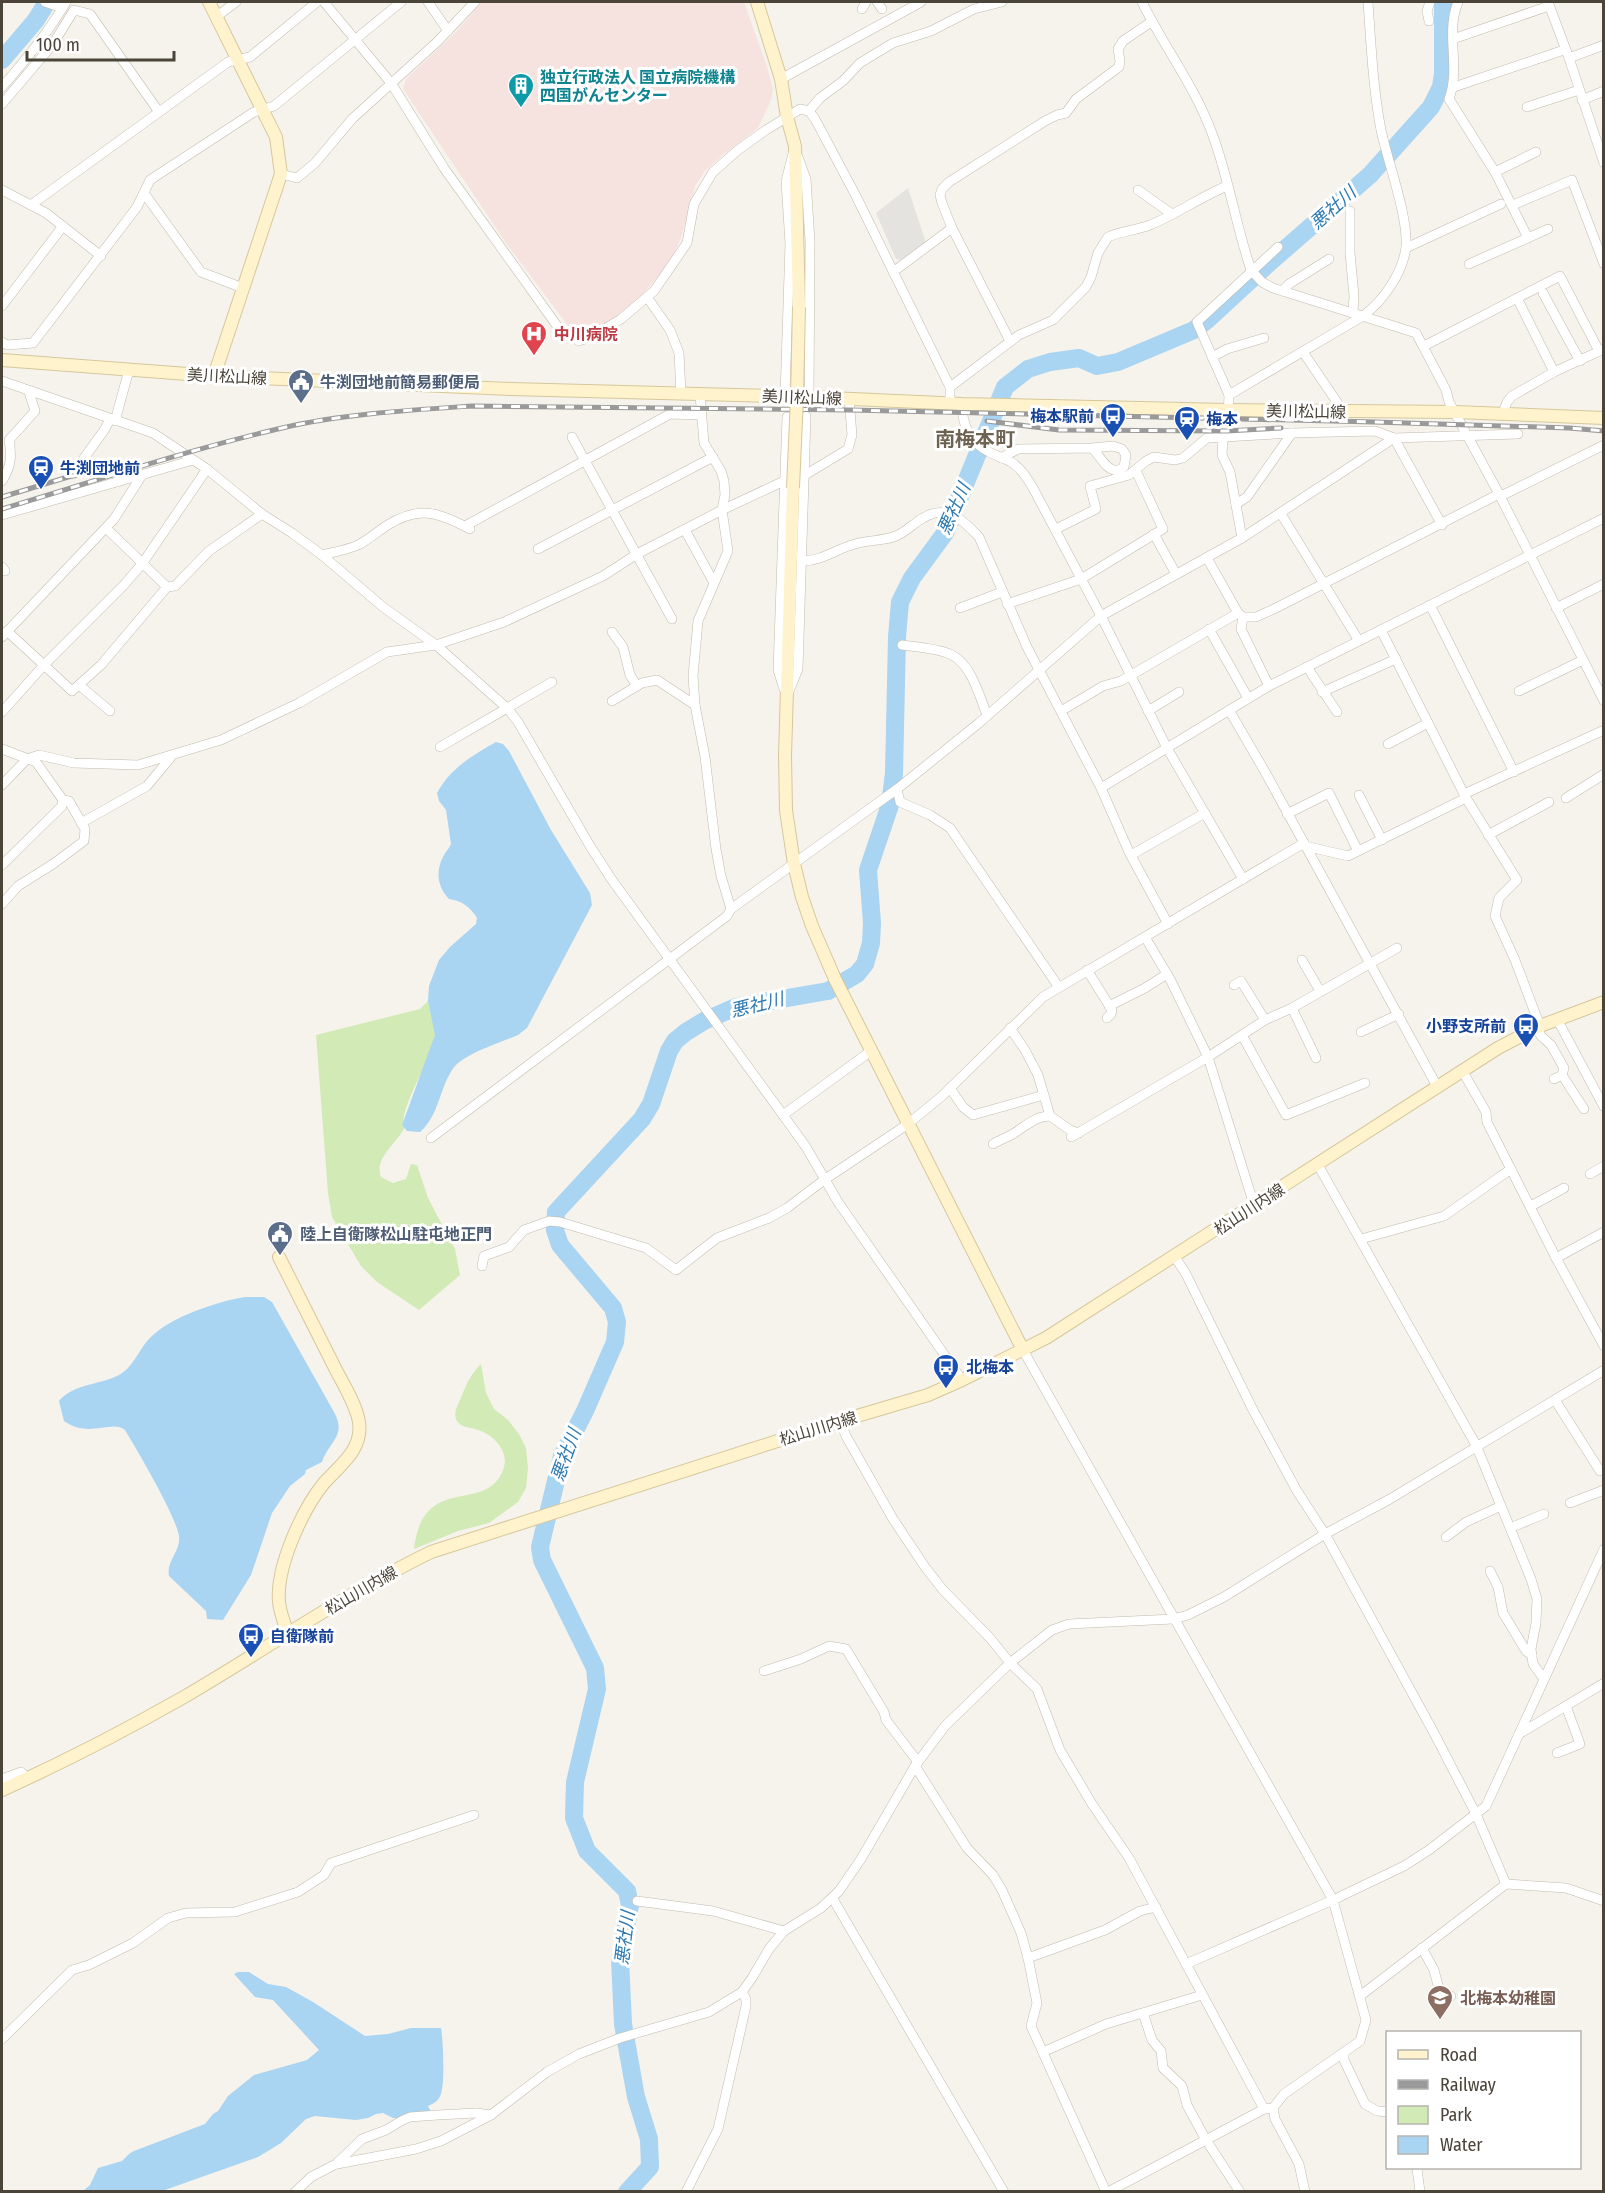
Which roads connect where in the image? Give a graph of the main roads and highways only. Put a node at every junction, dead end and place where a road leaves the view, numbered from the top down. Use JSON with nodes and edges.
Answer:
{"nodes":[{"id":1,"x":209,"y":2,"type":"edge"},
{"id":2,"x":757,"y":2,"type":"edge"},
{"id":3,"x":2,"y":360,"type":"edge"},
{"id":4,"x":214,"y":376,"type":"junction"},
{"id":5,"x":1604,"y":418,"type":"edge"},
{"id":6,"x":1604,"y":1002,"type":"edge"},
{"id":7,"x":279,"y":1257,"type":"dead end"},
{"id":8,"x":1023,"y":1350,"type":"junction"},
{"id":9,"x":288,"y":1633,"type":"junction"},
{"id":10,"x":2,"y":1790,"type":"edge"}],
"edges":[{"from":1,"to":4,"type":"main road"},
{"from":2,"to":8,"type":"main road","bridge":true},
{"from":3,"to":4,"type":"main road","name":"美川松山線"},
{"from":4,"to":5,"type":"main road","name":"美川松山線"},
{"from":6,"to":8,"type":"main road","name":"松山川内線"},
{"from":7,"to":9,"type":"main road"},
{"from":8,"to":9,"type":"main road","name":"松山川内線"},
{"from":9,"to":10,"type":"main road","name":"松山川内線"}]}
